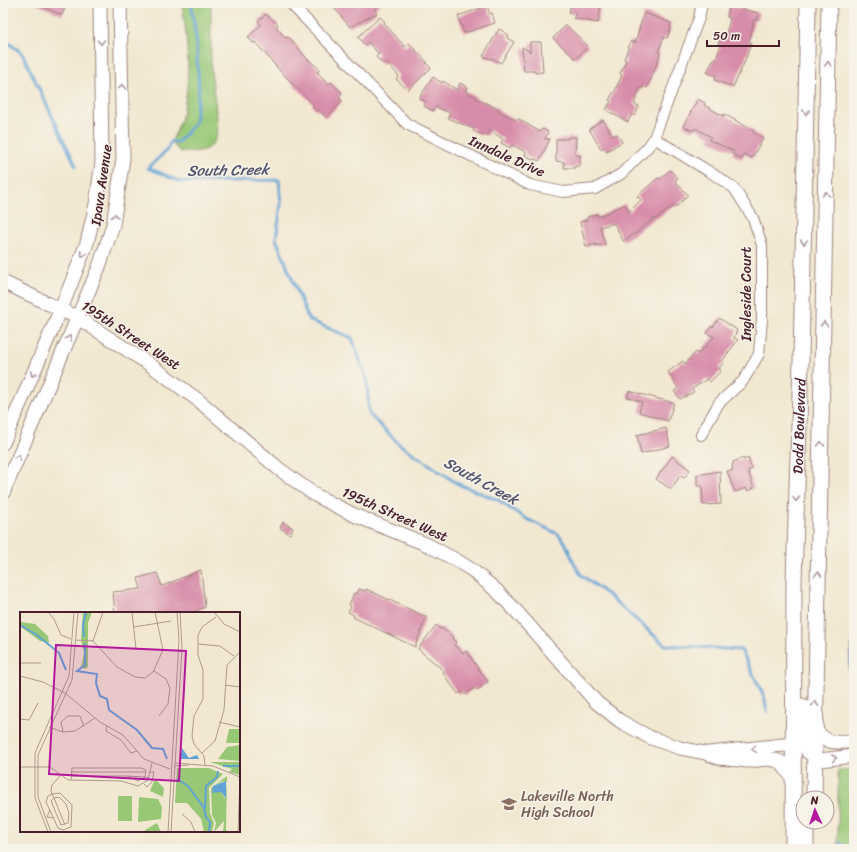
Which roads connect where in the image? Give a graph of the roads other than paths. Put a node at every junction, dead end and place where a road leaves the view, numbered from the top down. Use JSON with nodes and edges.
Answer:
{"nodes":[{"id":1,"x":100,"y":3,"type":"edge"},
{"id":2,"x":120,"y":3,"type":"edge"},
{"id":3,"x":290,"y":3,"type":"edge"},
{"id":4,"x":702,"y":3,"type":"edge"},
{"id":5,"x":808,"y":3,"type":"edge"},
{"id":6,"x":829,"y":3,"type":"edge"},
{"id":7,"x":654,"y":138,"type":"junction"},
{"id":8,"x":3,"y":282,"type":"edge"},
{"id":9,"x":61,"y":309,"type":"junction"},
{"id":10,"x":78,"y":318,"type":"junction"},
{"id":11,"x":701,"y":434,"type":"dead end"},
{"id":12,"x":3,"y":444,"type":"edge"},
{"id":13,"x":3,"y":493,"type":"edge"},
{"id":14,"x":794,"y":581,"type":"junction"},
{"id":15,"x":815,"y":729,"type":"junction"},
{"id":16,"x":854,"y":742,"type":"edge"},
{"id":17,"x":793,"y":746,"type":"junction"},
{"id":18,"x":705,"y":753,"type":"junction"},
{"id":19,"x":854,"y":756,"type":"edge"},
{"id":20,"x":814,"y":757,"type":"junction"},
{"id":21,"x":793,"y":779,"type":"junction"},
{"id":22,"x":804,"y":790,"type":"edge"},
{"id":23,"x":814,"y":790,"type":"edge"},
{"id":24,"x":806,"y":830,"type":"edge"},
{"id":25,"x":814,"y":830,"type":"edge"},
{"id":26,"x":793,"y":849,"type":"edge"},
{"id":27,"x":806,"y":849,"type":"edge"},
{"id":28,"x":814,"y":849,"type":"edge"}],
"edges":[{"from":1,"to":9,"type":"street","name":"Ipava Avenue","one_way":true},
{"from":10,"to":2,"type":"street","name":"Ipava Avenue","one_way":true},
{"from":3,"to":7,"type":"street","name":"Inndale Drive"},
{"from":4,"to":7,"type":"street","name":"Inndale Drive"},
{"from":5,"to":14,"type":"main road","name":"Dodd Boulevard","one_way":true},
{"from":15,"to":6,"type":"main road","name":"Dodd Boulevard","one_way":true},
{"from":7,"to":11,"type":"street","name":"Ingleside Court"},
{"from":8,"to":9,"type":"street","name":"195th Street West"},
{"from":9,"to":10,"type":"street","name":"195th Street West"},
{"from":9,"to":12,"type":"street","name":"Ipava Avenue","one_way":true},
{"from":13,"to":10,"type":"street","name":"Ipava Avenue","one_way":true},
{"from":10,"to":18,"type":"street","name":"195th Street West"},
{"from":14,"to":17,"type":"main road","name":"Dodd Boulevard"},
{"from":14,"to":20,"type":"main road"},
{"from":15,"to":16,"type":"street"},
{"from":15,"to":20,"type":"main road","name":"Dodd Boulevard"},
{"from":17,"to":18,"type":"street","name":"195th Street West","one_way":true},
{"from":17,"to":21,"type":"main road","name":"Dodd Boulevard"},
{"from":17,"to":22,"type":"main road"},
{"from":18,"to":21,"type":"street","name":"195th Street West"},
{"from":20,"to":19,"type":"street","one_way":true},
{"from":20,"to":23,"type":"main road","name":"Dodd Boulevard"},
{"from":21,"to":26,"type":"main road","name":"Dodd Boulevard"},
{"from":24,"to":27,"type":"main road"},
{"from":25,"to":28,"type":"main road"}]}
